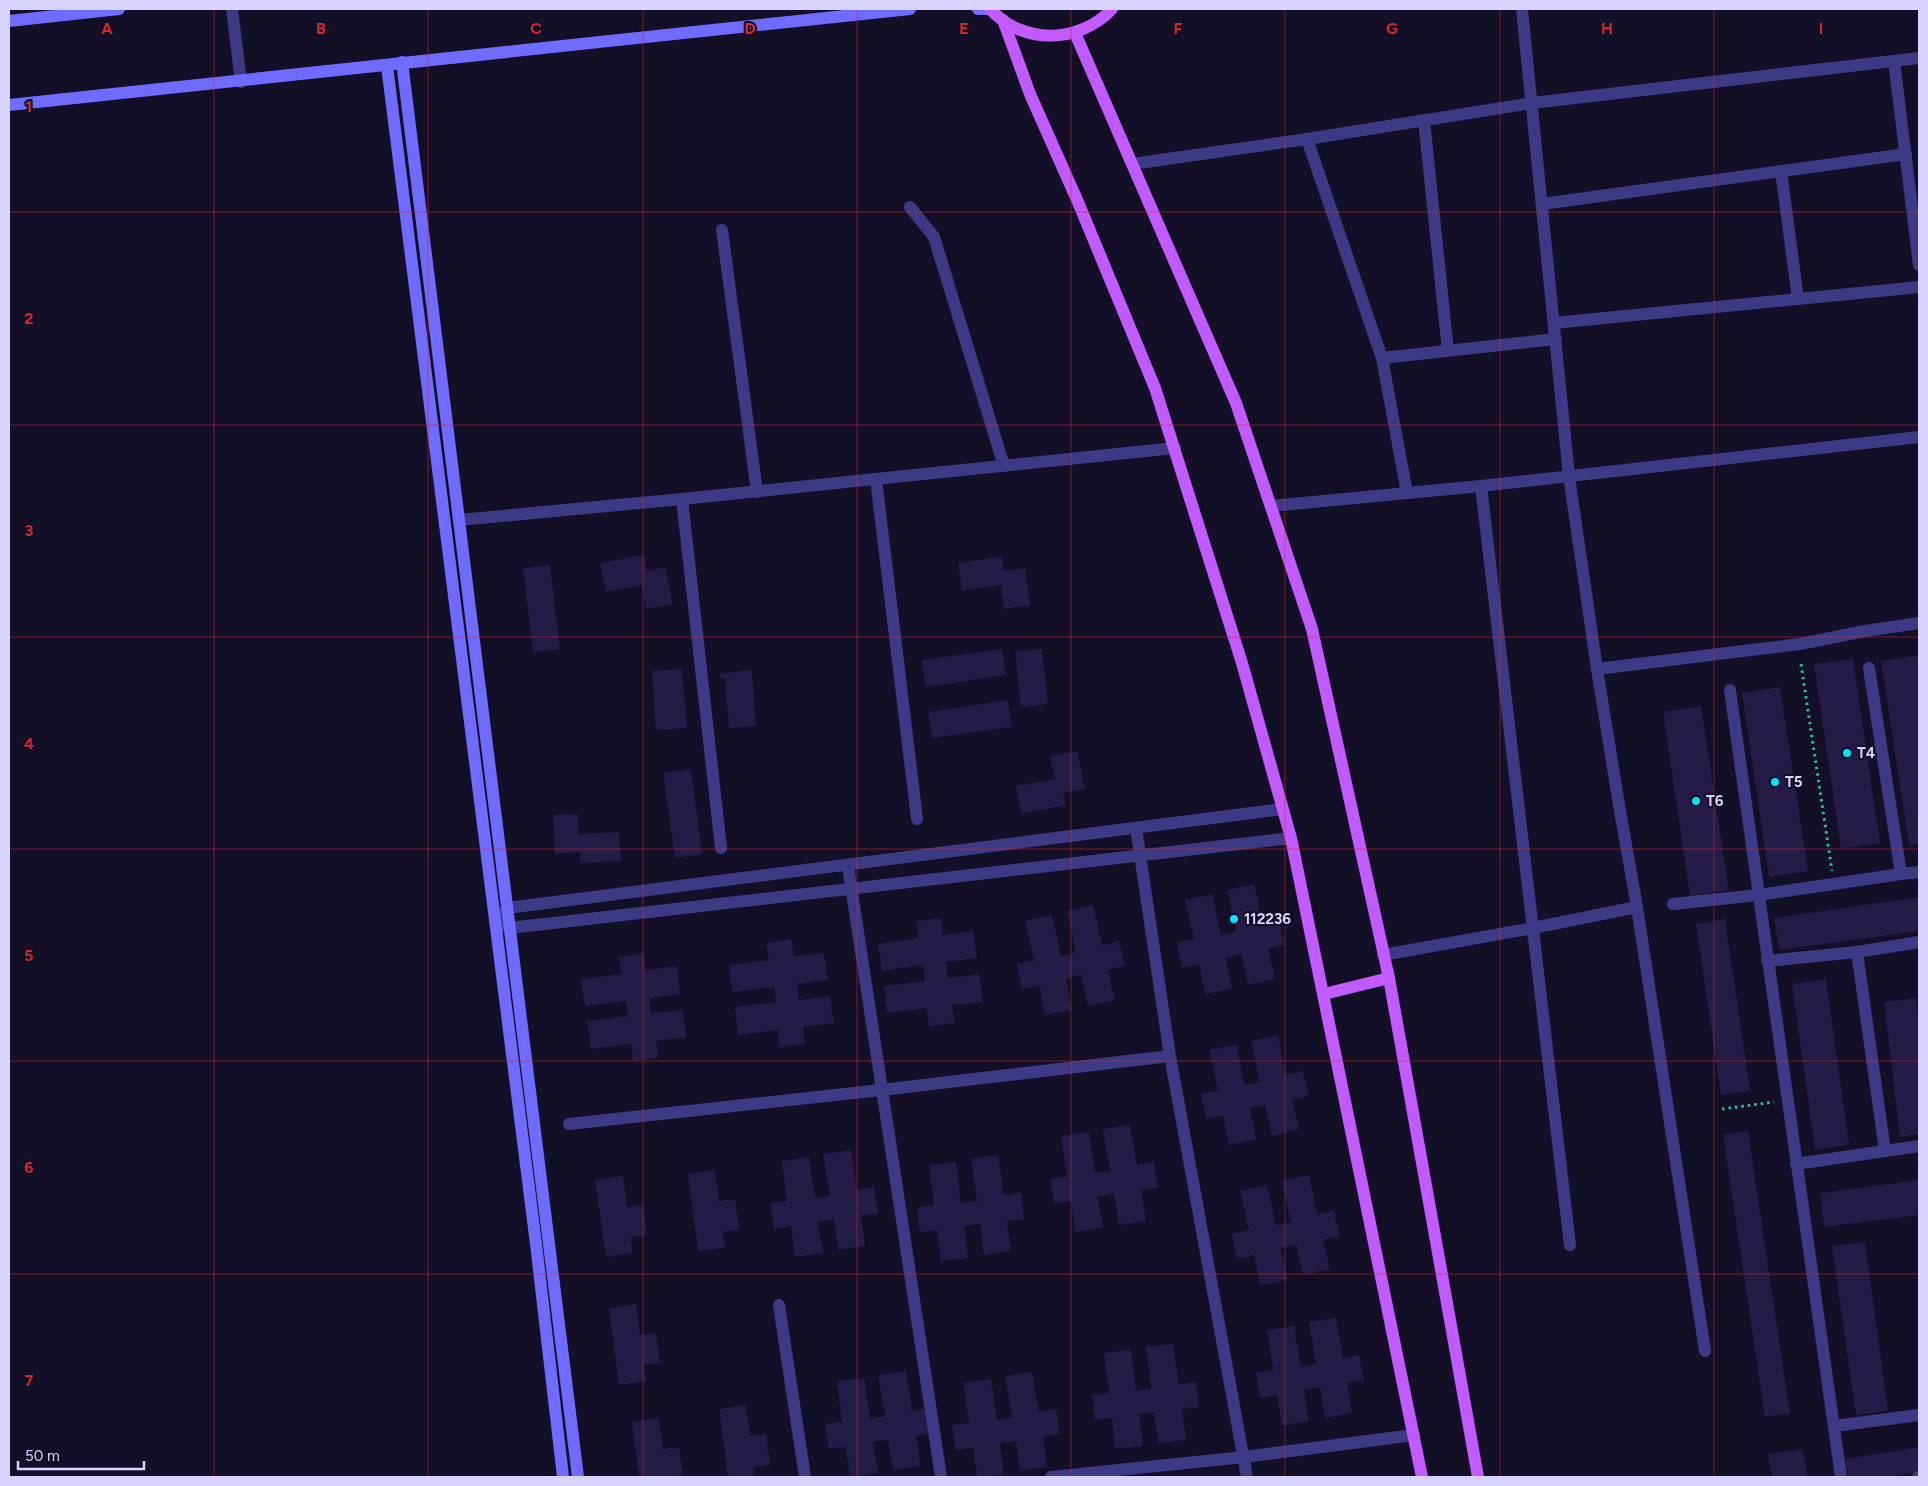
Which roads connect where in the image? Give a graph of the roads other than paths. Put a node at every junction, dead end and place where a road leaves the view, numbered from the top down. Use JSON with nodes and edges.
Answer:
{"nodes":[{"id":1,"x":119,"y":9,"type":"edge"},
{"id":2,"x":232,"y":9,"type":"edge"},
{"id":3,"x":910,"y":9,"type":"edge"},
{"id":4,"x":978,"y":9,"type":"edge"},
{"id":5,"x":990,"y":9,"type":"edge"},
{"id":6,"x":1112,"y":9,"type":"edge"},
{"id":7,"x":1522,"y":9,"type":"edge"},
{"id":8,"x":1003,"y":20,"type":"junction"},
{"id":9,"x":9,"y":21,"type":"edge"},
{"id":10,"x":1075,"y":33,"type":"junction"},
{"id":11,"x":1919,"y":58,"type":"edge"},
{"id":12,"x":1894,"y":61,"type":"junction"},
{"id":13,"x":402,"y":62,"type":"junction"},
{"id":14,"x":387,"y":66,"type":"junction"},
{"id":15,"x":241,"y":82,"type":"junction"},
{"id":16,"x":1532,"y":103,"type":"junction"},
{"id":17,"x":9,"y":105,"type":"edge"},
{"id":18,"x":1424,"y":120,"type":"junction"},
{"id":19,"x":1307,"y":139,"type":"junction"},
{"id":20,"x":1906,"y":154,"type":"junction"},
{"id":21,"x":1132,"y":164,"type":"junction"},
{"id":22,"x":1781,"y":171,"type":"junction"},
{"id":23,"x":1542,"y":204,"type":"junction"},
{"id":24,"x":910,"y":207,"type":"dead end"},
{"id":25,"x":722,"y":230,"type":"dead end"},
{"id":26,"x":1919,"y":265,"type":"edge"},
{"id":27,"x":1919,"y":287,"type":"edge"},
{"id":28,"x":1798,"y":299,"type":"junction"},
{"id":29,"x":1554,"y":323,"type":"junction"},
{"id":30,"x":1556,"y":339,"type":"junction"},
{"id":31,"x":1448,"y":351,"type":"junction"},
{"id":32,"x":1382,"y":358,"type":"junction"},
{"id":33,"x":1919,"y":437,"type":"edge"},
{"id":34,"x":1175,"y":448,"type":"junction"},
{"id":35,"x":1004,"y":466,"type":"junction"},
{"id":36,"x":1569,"y":476,"type":"junction"},
{"id":37,"x":876,"y":479,"type":"junction"},
{"id":38,"x":1481,"y":486,"type":"junction"},
{"id":39,"x":757,"y":492,"type":"junction"},
{"id":40,"x":1407,"y":493,"type":"junction"},
{"id":41,"x":682,"y":499,"type":"junction"},
{"id":42,"x":1271,"y":506,"type":"junction"},
{"id":43,"x":459,"y":520,"type":"junction"},
{"id":44,"x":1919,"y":623,"type":"edge"},
{"id":45,"x":1870,"y":668,"type":"dead end"},
{"id":46,"x":1597,"y":669,"type":"junction"},
{"id":47,"x":1730,"y":690,"type":"dead end"},
{"id":48,"x":1283,"y":809,"type":"junction"},
{"id":49,"x":917,"y":818,"type":"dead end"},
{"id":50,"x":1136,"y":828,"type":"junction"},
{"id":51,"x":1291,"y":838,"type":"junction"},
{"id":52,"x":720,"y":848,"type":"dead end"},
{"id":53,"x":1141,"y":856,"type":"junction"},
{"id":54,"x":848,"y":866,"type":"junction"},
{"id":55,"x":1919,"y":872,"type":"edge"},
{"id":56,"x":1901,"y":874,"type":"junction"},
{"id":57,"x":852,"y":890,"type":"junction"},
{"id":58,"x":1758,"y":894,"type":"junction"},
{"id":59,"x":1673,"y":904,"type":"dead end"},
{"id":60,"x":1637,"y":907,"type":"junction"},
{"id":61,"x":507,"y":908,"type":"junction"},
{"id":62,"x":495,"y":922,"type":"junction"},
{"id":63,"x":510,"y":928,"type":"junction"},
{"id":64,"x":1533,"y":928,"type":"junction"},
{"id":65,"x":1919,"y":942,"type":"edge"},
{"id":66,"x":1857,"y":952,"type":"junction"},
{"id":67,"x":1383,"y":955,"type":"junction"},
{"id":68,"x":1767,"y":961,"type":"junction"},
{"id":69,"x":1389,"y":978,"type":"junction"},
{"id":70,"x":1324,"y":994,"type":"junction"},
{"id":71,"x":1170,"y":1056,"type":"junction"},
{"id":72,"x":881,"y":1090,"type":"junction"},
{"id":73,"x":569,"y":1124,"type":"dead end"},
{"id":74,"x":1919,"y":1146,"type":"edge"},
{"id":75,"x":1885,"y":1151,"type":"junction"},
{"id":76,"x":1796,"y":1164,"type":"junction"},
{"id":77,"x":1570,"y":1245,"type":"dead end"},
{"id":78,"x":779,"y":1305,"type":"dead end"},
{"id":79,"x":1705,"y":1351,"type":"dead end"},
{"id":80,"x":1919,"y":1415,"type":"edge"},
{"id":81,"x":1834,"y":1426,"type":"junction"},
{"id":82,"x":1414,"y":1435,"type":"junction"},
{"id":83,"x":1244,"y":1457,"type":"junction"},
{"id":84,"x":563,"y":1477,"type":"edge"},
{"id":85,"x":578,"y":1477,"type":"edge"},
{"id":86,"x":805,"y":1477,"type":"edge"},
{"id":87,"x":941,"y":1477,"type":"edge"},
{"id":88,"x":1051,"y":1477,"type":"edge"},
{"id":89,"x":1247,"y":1477,"type":"edge"},
{"id":90,"x":1422,"y":1477,"type":"edge"},
{"id":91,"x":1478,"y":1477,"type":"edge"},
{"id":92,"x":1841,"y":1477,"type":"edge"}],
"edges":[{"from":1,"to":9,"type":"street"},
{"from":2,"to":15,"type":"street"},
{"from":3,"to":13,"type":"street"},
{"from":4,"to":5,"type":"street"},
{"from":5,"to":8,"type":"main road"},
{"from":6,"to":10,"type":"main road"},
{"from":7,"to":16,"type":"street"},
{"from":8,"to":10,"type":"main road"},
{"from":8,"to":34,"type":"main road"},
{"from":10,"to":21,"type":"main road"},
{"from":11,"to":12,"type":"street"},
{"from":12,"to":16,"type":"street"},
{"from":12,"to":20,"type":"street"},
{"from":13,"to":14,"type":"street"},
{"from":13,"to":43,"type":"street"},
{"from":14,"to":15,"type":"street"},
{"from":14,"to":62,"type":"street"},
{"from":15,"to":17,"type":"street"},
{"from":16,"to":18,"type":"street"},
{"from":16,"to":23,"type":"street"},
{"from":18,"to":19,"type":"street"},
{"from":18,"to":31,"type":"street"},
{"from":19,"to":21,"type":"street"},
{"from":19,"to":32,"type":"street"},
{"from":20,"to":22,"type":"street"},
{"from":20,"to":26,"type":"street"},
{"from":21,"to":42,"type":"main road"},
{"from":22,"to":23,"type":"street"},
{"from":22,"to":28,"type":"street"},
{"from":23,"to":29,"type":"street"},
{"from":24,"to":35,"type":"street"},
{"from":25,"to":39,"type":"street"},
{"from":27,"to":28,"type":"street"},
{"from":28,"to":29,"type":"street"},
{"from":29,"to":30,"type":"street"},
{"from":30,"to":31,"type":"street"},
{"from":30,"to":36,"type":"street"},
{"from":31,"to":32,"type":"street"},
{"from":32,"to":40,"type":"street"},
{"from":33,"to":36,"type":"street"},
{"from":34,"to":35,"type":"street"},
{"from":34,"to":48,"type":"main road"},
{"from":35,"to":37,"type":"street"},
{"from":36,"to":38,"type":"street"},
{"from":36,"to":46,"type":"street"},
{"from":37,"to":39,"type":"street"},
{"from":37,"to":49,"type":"street"},
{"from":38,"to":40,"type":"street"},
{"from":38,"to":64,"type":"street"},
{"from":39,"to":41,"type":"street"},
{"from":40,"to":42,"type":"street"},
{"from":41,"to":43,"type":"street"},
{"from":41,"to":52,"type":"street"},
{"from":42,"to":67,"type":"main road"},
{"from":43,"to":61,"type":"street"},
{"from":44,"to":46,"type":"street"},
{"from":45,"to":56,"type":"street"},
{"from":46,"to":60,"type":"street"},
{"from":47,"to":58,"type":"street"},
{"from":48,"to":50,"type":"street"},
{"from":48,"to":51,"type":"main road"},
{"from":50,"to":53,"type":"street"},
{"from":50,"to":54,"type":"street"},
{"from":51,"to":53,"type":"street"},
{"from":51,"to":70,"type":"main road"},
{"from":53,"to":57,"type":"street"},
{"from":53,"to":71,"type":"street"},
{"from":54,"to":57,"type":"street"},
{"from":54,"to":61,"type":"street"},
{"from":55,"to":56,"type":"street"},
{"from":56,"to":58,"type":"street"},
{"from":57,"to":63,"type":"street"},
{"from":57,"to":72,"type":"street"},
{"from":58,"to":59,"type":"street"},
{"from":58,"to":68,"type":"street"},
{"from":60,"to":64,"type":"street"},
{"from":60,"to":79,"type":"street"},
{"from":61,"to":62,"type":"street"},
{"from":61,"to":63,"type":"street"},
{"from":62,"to":63,"type":"street"},
{"from":62,"to":84,"type":"street"},
{"from":63,"to":85,"type":"street"},
{"from":64,"to":67,"type":"street"},
{"from":64,"to":77,"type":"street"},
{"from":65,"to":66,"type":"street"},
{"from":66,"to":68,"type":"street"},
{"from":66,"to":75,"type":"street"},
{"from":67,"to":69,"type":"main road"},
{"from":68,"to":76,"type":"street"},
{"from":69,"to":70,"type":"main road"},
{"from":69,"to":91,"type":"main road"},
{"from":70,"to":82,"type":"main road"},
{"from":71,"to":72,"type":"street"},
{"from":71,"to":83,"type":"street"},
{"from":72,"to":73,"type":"street"},
{"from":72,"to":87,"type":"street"},
{"from":74,"to":75,"type":"street"},
{"from":75,"to":76,"type":"street"},
{"from":76,"to":81,"type":"street"},
{"from":78,"to":86,"type":"street"},
{"from":80,"to":81,"type":"street"},
{"from":81,"to":92,"type":"street"},
{"from":82,"to":83,"type":"street"},
{"from":82,"to":90,"type":"main road"},
{"from":83,"to":88,"type":"street"},
{"from":83,"to":89,"type":"street"}]}
